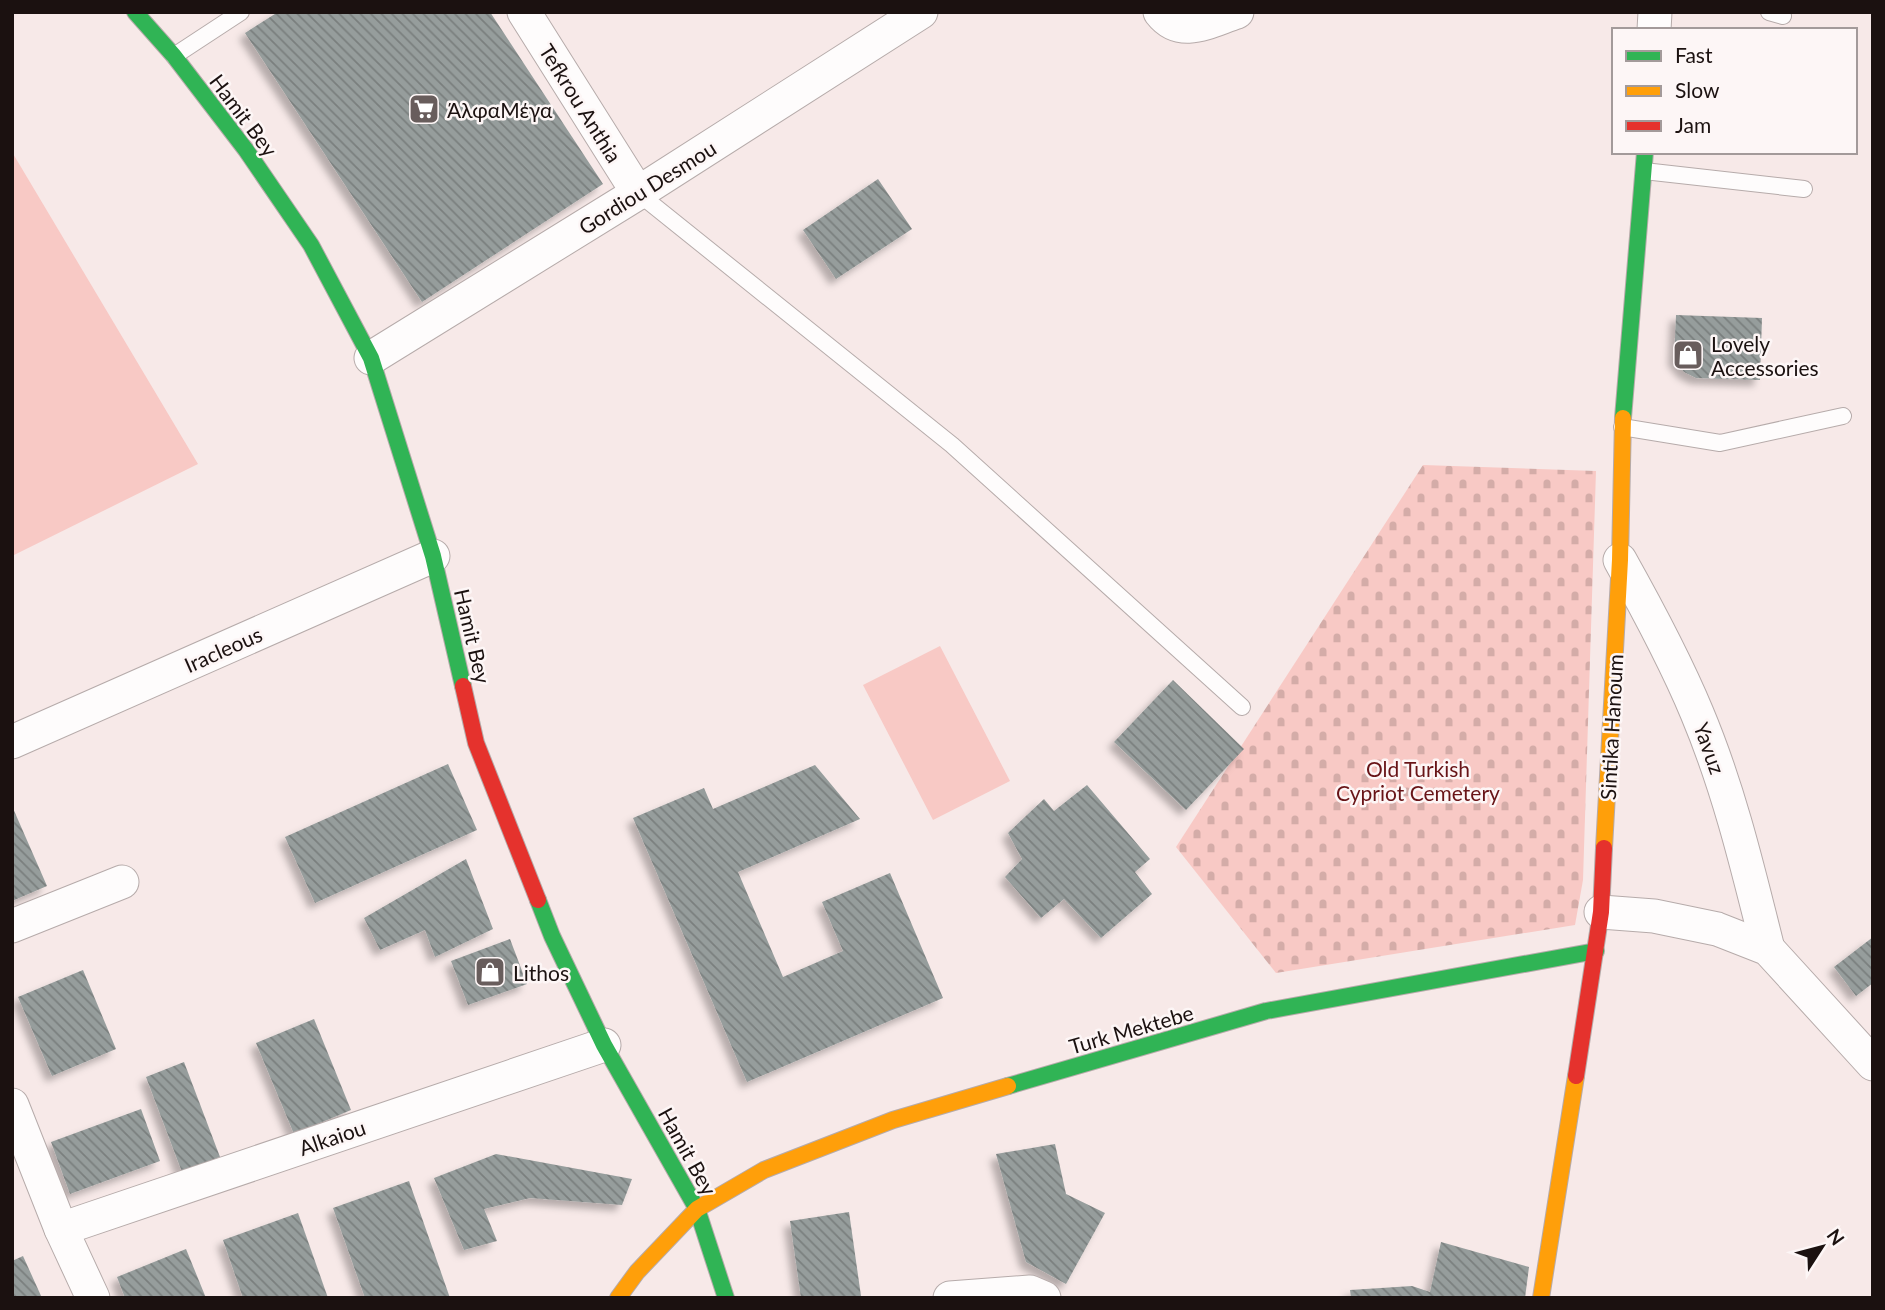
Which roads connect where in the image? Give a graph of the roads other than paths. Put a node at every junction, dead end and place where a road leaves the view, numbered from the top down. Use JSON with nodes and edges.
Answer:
{"nodes":[{"id":1,"x":135,"y":12,"type":"edge"},
{"id":2,"x":241,"y":12,"type":"edge"},
{"id":3,"x":524,"y":12,"type":"edge"},
{"id":4,"x":921,"y":12,"type":"edge"},
{"id":5,"x":1160,"y":12,"type":"edge"},
{"id":6,"x":1237,"y":12,"type":"edge"},
{"id":7,"x":174,"y":56,"type":"junction"},
{"id":8,"x":1645,"y":154,"type":"edge"},
{"id":9,"x":1644,"y":171,"type":"junction"},
{"id":10,"x":1804,"y":189,"type":"dead end"},
{"id":11,"x":638,"y":193,"type":"junction"},
{"id":12,"x":372,"y":358,"type":"junction"},
{"id":13,"x":1843,"y":416,"type":"dead end"},
{"id":14,"x":1622,"y":427,"type":"junction"},
{"id":15,"x":433,"y":556,"type":"junction"},
{"id":16,"x":1620,"y":560,"type":"junction"},
{"id":17,"x":1242,"y":707,"type":"dead end"},
{"id":18,"x":13,"y":739,"type":"edge"},
{"id":19,"x":122,"y":882,"type":"dead end"},
{"id":20,"x":1601,"y":912,"type":"junction"},
{"id":21,"x":12,"y":926,"type":"edge"},
{"id":22,"x":1768,"y":948,"type":"junction"},
{"id":23,"x":1596,"y":951,"type":"junction"},
{"id":24,"x":604,"y":1045,"type":"junction"},
{"id":25,"x":1873,"y":1064,"type":"edge"},
{"id":26,"x":12,"y":1105,"type":"edge"},
{"id":27,"x":697,"y":1209,"type":"junction"},
{"id":28,"x":61,"y":1229,"type":"junction"},
{"id":29,"x":93,"y":1298,"type":"edge"},
{"id":30,"x":618,"y":1298,"type":"edge"},
{"id":31,"x":726,"y":1298,"type":"edge"},
{"id":32,"x":950,"y":1298,"type":"edge"},
{"id":33,"x":1044,"y":1298,"type":"edge"},
{"id":34,"x":1541,"y":1298,"type":"edge"}],
"edges":[{"from":1,"to":7,"type":"street","name":"Hamit Bey"},
{"from":2,"to":7,"type":"lane"},
{"from":3,"to":11,"type":"street","name":"Tefkrou Anthia"},
{"from":4,"to":11,"type":"street","name":"Gordiou Desmou"},
{"from":5,"to":6,"type":"street"},
{"from":7,"to":12,"type":"street","name":"Hamit Bey"},
{"from":8,"to":9,"type":"street","name":"Sintika Hanoum"},
{"from":9,"to":10,"type":"lane"},
{"from":9,"to":14,"type":"street","name":"Sintika Hanoum"},
{"from":11,"to":12,"type":"street","name":"Gordiou Desmou"},
{"from":11,"to":17,"type":"lane"},
{"from":12,"to":15,"type":"street","name":"Hamit Bey"},
{"from":13,"to":14,"type":"lane"},
{"from":14,"to":16,"type":"street","name":"Sintika Hanoum"},
{"from":15,"to":18,"type":"street","name":"Iracleous"},
{"from":15,"to":24,"type":"street","name":"Hamit Bey"},
{"from":16,"to":20,"type":"street","name":"Sintika Hanoum"},
{"from":16,"to":22,"type":"street","name":"Yavuz"},
{"from":19,"to":21,"type":"street"},
{"from":20,"to":22,"type":"street","name":"Yavuz"},
{"from":20,"to":23,"type":"street","name":"Sintika Hanoum"},
{"from":22,"to":25,"type":"street","name":"Yavuz"},
{"from":23,"to":27,"type":"street","name":"Turk Mektebe"},
{"from":23,"to":34,"type":"street","name":"Sintika Hanoum"},
{"from":24,"to":27,"type":"street","name":"Hamit Bey"},
{"from":24,"to":28,"type":"street","name":"Alkaiou"},
{"from":26,"to":28,"type":"street"},
{"from":27,"to":30,"type":"street","name":"Turk Mektebe"},
{"from":27,"to":31,"type":"street","name":"Hamit Bey"},
{"from":28,"to":29,"type":"street"},
{"from":32,"to":33,"type":"street"}]}
